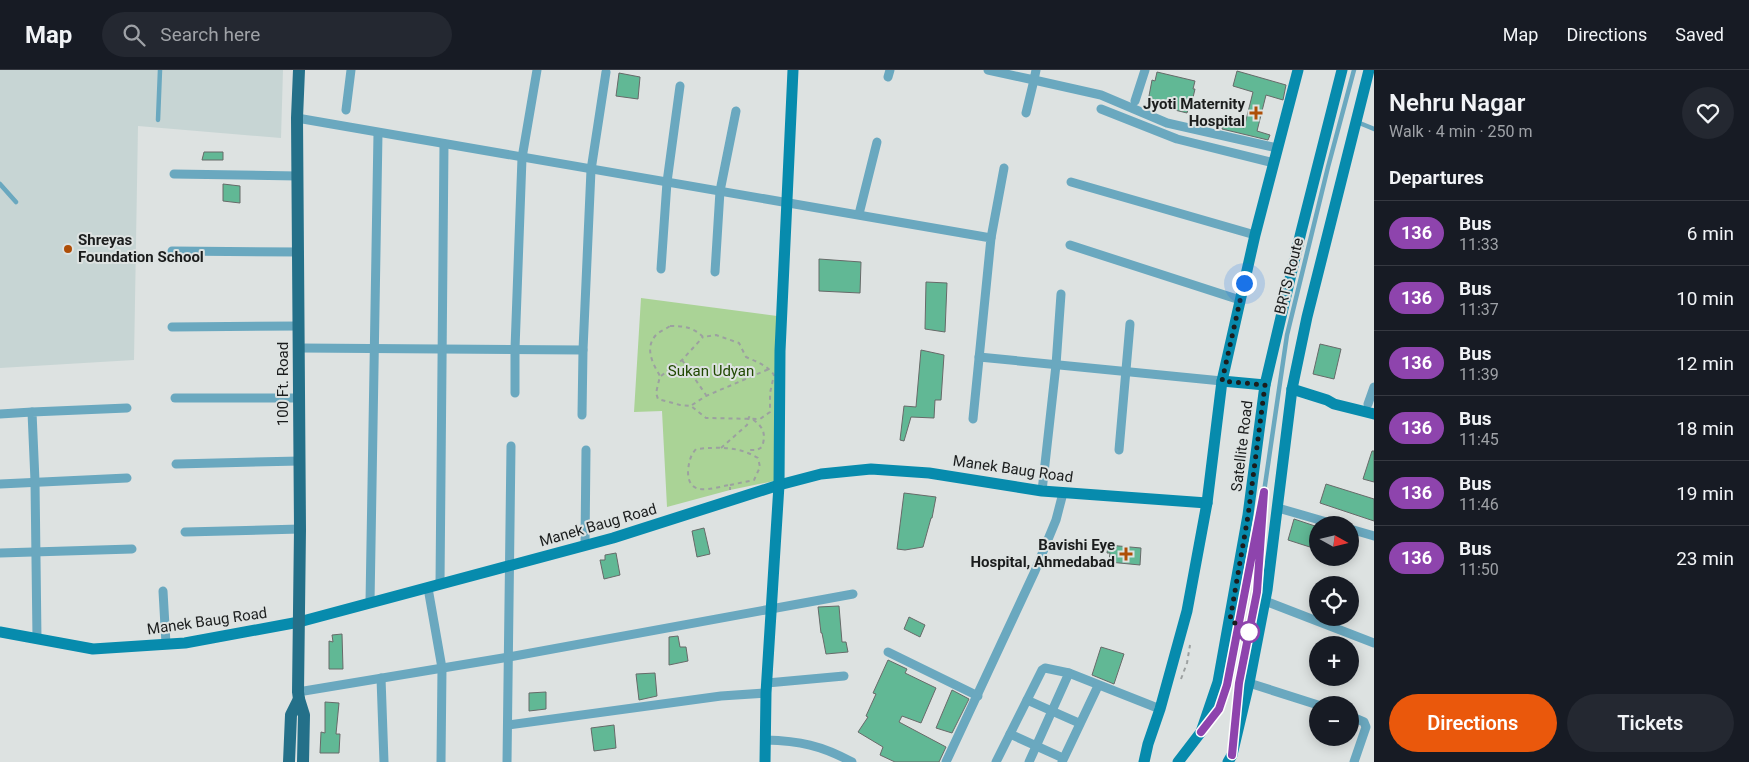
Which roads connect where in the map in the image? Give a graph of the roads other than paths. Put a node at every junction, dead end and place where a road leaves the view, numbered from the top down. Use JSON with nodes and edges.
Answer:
{"nodes":[{"id":1,"x":160,"y":70,"type":"edge"},
{"id":2,"x":299,"y":70,"type":"edge"},
{"id":3,"x":351,"y":70,"type":"edge"},
{"id":4,"x":537,"y":70,"type":"edge"},
{"id":5,"x":793,"y":70,"type":"edge"},
{"id":6,"x":988,"y":70,"type":"edge"},
{"id":7,"x":1036,"y":70,"type":"edge"},
{"id":8,"x":1145,"y":70,"type":"edge"},
{"id":9,"x":1298,"y":70,"type":"edge"},
{"id":10,"x":1342,"y":70,"type":"edge"},
{"id":11,"x":1354,"y":70,"type":"edge"},
{"id":12,"x":1369,"y":70,"type":"edge"},
{"id":13,"x":606,"y":72,"type":"dead end"},
{"id":14,"x":1034,"y":80,"type":"junction"},
{"id":15,"x":680,"y":86,"type":"dead end"},
{"id":16,"x":1135,"y":101,"type":"dead end"},
{"id":17,"x":1101,"y":109,"type":"dead end"},
{"id":18,"x":346,"y":110,"type":"dead end"},
{"id":19,"x":736,"y":111,"type":"dead end"},
{"id":20,"x":1026,"y":113,"type":"dead end"},
{"id":21,"x":297,"y":118,"type":"junction"},
{"id":22,"x":158,"y":120,"type":"dead end"},
{"id":23,"x":1356,"y":121,"type":"junction"},
{"id":24,"x":1374,"y":129,"type":"edge"},
{"id":25,"x":378,"y":133,"type":"junction"},
{"id":26,"x":877,"y":142,"type":"dead end"},
{"id":27,"x":444,"y":144,"type":"junction"},
{"id":28,"x":1277,"y":148,"type":"junction"},
{"id":29,"x":522,"y":158,"type":"junction"},
{"id":30,"x":1274,"y":163,"type":"junction"},
{"id":31,"x":1004,"y":168,"type":"dead end"},
{"id":32,"x":591,"y":170,"type":"junction"},
{"id":33,"x":174,"y":174,"type":"dead end"},
{"id":34,"x":298,"y":176,"type":"junction"},
{"id":35,"x":667,"y":182,"type":"junction"},
{"id":36,"x":1071,"y":182,"type":"dead end"},
{"id":37,"x":0,"y":184,"type":"edge"},
{"id":38,"x":720,"y":191,"type":"junction"},
{"id":39,"x":16,"y":202,"type":"dead end"},
{"id":40,"x":787,"y":202,"type":"junction"},
{"id":41,"x":859,"y":214,"type":"junction"},
{"id":42,"x":1256,"y":235,"type":"junction"},
{"id":43,"x":991,"y":238,"type":"junction"},
{"id":44,"x":1070,"y":245,"type":"dead end"},
{"id":45,"x":172,"y":250,"type":"dead end"},
{"id":46,"x":299,"y":252,"type":"junction"},
{"id":47,"x":661,"y":270,"type":"dead end"},
{"id":48,"x":715,"y":272,"type":"dead end"},
{"id":49,"x":1061,"y":294,"type":"dead end"},
{"id":50,"x":1240,"y":300,"type":"junction"},
{"id":51,"x":1130,"y":324,"type":"dead end"},
{"id":52,"x":299,"y":326,"type":"junction"},
{"id":53,"x":172,"y":327,"type":"dead end"},
{"id":54,"x":300,"y":348,"type":"junction"},
{"id":55,"x":374,"y":348,"type":"junction"},
{"id":56,"x":442,"y":349,"type":"junction"},
{"id":57,"x":515,"y":349,"type":"junction"},
{"id":58,"x":583,"y":350,"type":"junction"},
{"id":59,"x":979,"y":357,"type":"junction"},
{"id":60,"x":1056,"y":365,"type":"junction"},
{"id":61,"x":1127,"y":371,"type":"junction"},
{"id":62,"x":1222,"y":381,"type":"junction"},
{"id":63,"x":1265,"y":385,"type":"junction"},
{"id":64,"x":1374,"y":387,"type":"edge"},
{"id":65,"x":1292,"y":389,"type":"junction"},
{"id":66,"x":515,"y":392,"type":"dead end"},
{"id":67,"x":175,"y":398,"type":"dead end"},
{"id":68,"x":299,"y":398,"type":"junction"},
{"id":69,"x":127,"y":408,"type":"dead end"},
{"id":70,"x":1372,"y":408,"type":"edge"},
{"id":71,"x":32,"y":412,"type":"junction"},
{"id":72,"x":0,"y":414,"type":"edge"},
{"id":73,"x":582,"y":415,"type":"dead end"},
{"id":74,"x":973,"y":419,"type":"dead end"},
{"id":75,"x":511,"y":446,"type":"dead end"},
{"id":76,"x":586,"y":450,"type":"dead end"},
{"id":77,"x":1119,"y":450,"type":"dead end"},
{"id":78,"x":300,"y":461,"type":"junction"},
{"id":79,"x":176,"y":464,"type":"dead end"},
{"id":80,"x":127,"y":478,"type":"dead end"},
{"id":81,"x":35,"y":482,"type":"junction"},
{"id":82,"x":0,"y":484,"type":"edge"},
{"id":83,"x":779,"y":485,"type":"junction"},
{"id":84,"x":1042,"y":491,"type":"junction"},
{"id":85,"x":1062,"y":492,"type":"junction"},
{"id":86,"x":1264,"y":492,"type":"junction"},
{"id":87,"x":1206,"y":503,"type":"junction"},
{"id":88,"x":1278,"y":508,"type":"junction"},
{"id":89,"x":1309,"y":517,"type":"edge"},
{"id":90,"x":300,"y":529,"type":"junction"},
{"id":91,"x":185,"y":532,"type":"dead end"},
{"id":92,"x":1359,"y":532,"type":"edge"},
{"id":93,"x":1374,"y":536,"type":"edge"},
{"id":94,"x":586,"y":544,"type":"junction"},
{"id":95,"x":132,"y":549,"type":"dead end"},
{"id":96,"x":36,"y":551,"type":"junction"},
{"id":97,"x":0,"y":553,"type":"edge"},
{"id":98,"x":511,"y":566,"type":"junction"},
{"id":99,"x":440,"y":584,"type":"junction"},
{"id":100,"x":428,"y":588,"type":"junction"},
{"id":101,"x":163,"y":591,"type":"dead end"},
{"id":102,"x":853,"y":594,"type":"dead end"},
{"id":103,"x":1265,"y":601,"type":"junction"},
{"id":104,"x":370,"y":602,"type":"junction"},
{"id":105,"x":771,"y":608,"type":"junction"},
{"id":106,"x":299,"y":622,"type":"junction"},
{"id":107,"x":0,"y":632,"type":"edge"},
{"id":108,"x":37,"y":638,"type":"junction"},
{"id":109,"x":1374,"y":643,"type":"edge"},
{"id":110,"x":166,"y":644,"type":"junction"},
{"id":111,"x":888,"y":652,"type":"dead end"},
{"id":112,"x":509,"y":657,"type":"junction"},
{"id":113,"x":442,"y":668,"type":"junction"},
{"id":114,"x":1069,"y":673,"type":"junction"},
{"id":115,"x":844,"y":676,"type":"dead end"},
{"id":116,"x":381,"y":678,"type":"junction"},
{"id":117,"x":1249,"y":683,"type":"junction"},
{"id":118,"x":1098,"y":686,"type":"junction"},
{"id":119,"x":767,"y":688,"type":"junction"},
{"id":120,"x":298,"y":695,"type":"junction"},
{"id":121,"x":978,"y":696,"type":"junction"},
{"id":122,"x":1027,"y":700,"type":"junction"},
{"id":123,"x":1309,"y":702,"type":"edge"},
{"id":124,"x":1160,"y":709,"type":"junction"},
{"id":125,"x":1052,"y":711,"type":"junction"},
{"id":126,"x":1359,"y":720,"type":"edge"},
{"id":127,"x":1079,"y":723,"type":"junction"},
{"id":128,"x":508,"y":725,"type":"junction"},
{"id":129,"x":1201,"y":732,"type":"junction"},
{"id":130,"x":1010,"y":734,"type":"junction"},
{"id":131,"x":765,"y":740,"type":"junction"},
{"id":132,"x":1037,"y":746,"type":"junction"},
{"id":133,"x":1230,"y":758,"type":"edge"},
{"id":134,"x":1063,"y":760,"type":"edge"},
{"id":135,"x":289,"y":762,"type":"edge"},
{"id":136,"x":303,"y":762,"type":"edge"},
{"id":137,"x":384,"y":762,"type":"edge"},
{"id":138,"x":441,"y":762,"type":"edge"},
{"id":139,"x":507,"y":762,"type":"edge"},
{"id":140,"x":765,"y":762,"type":"edge"},
{"id":141,"x":852,"y":762,"type":"edge"},
{"id":142,"x":946,"y":762,"type":"edge"},
{"id":143,"x":996,"y":762,"type":"edge"},
{"id":144,"x":1030,"y":762,"type":"edge"},
{"id":145,"x":1144,"y":762,"type":"edge"},
{"id":146,"x":1178,"y":762,"type":"edge"},
{"id":147,"x":1354,"y":762,"type":"edge"}],
"edges":[{"from":1,"to":22,"type":"lane"},
{"from":2,"to":21,"type":"main road","name":"100 Ft. Road"},
{"from":3,"to":18,"type":"street"},
{"from":4,"to":29,"type":"street"},
{"from":5,"to":40,"type":"street"},
{"from":6,"to":14,"type":"street"},
{"from":7,"to":14,"type":"street"},
{"from":8,"to":16,"type":"street"},
{"from":9,"to":28,"type":"street"},
{"from":10,"to":63,"type":"street","name":"Satellite Road"},
{"from":11,"to":86,"type":"lane","name":"BRTS Route"},
{"from":12,"to":23,"type":"street"},
{"from":13,"to":32,"type":"street"},
{"from":14,"to":20,"type":"street"},
{"from":14,"to":28,"type":"street"},
{"from":15,"to":35,"type":"street"},
{"from":17,"to":30,"type":"street"},
{"from":19,"to":38,"type":"street"},
{"from":21,"to":25,"type":"street"},
{"from":21,"to":34,"type":"main road","name":"100 Ft. Road"},
{"from":23,"to":24,"type":"lane"},
{"from":23,"to":65,"type":"street"},
{"from":25,"to":27,"type":"street"},
{"from":25,"to":55,"type":"street"},
{"from":26,"to":41,"type":"street"},
{"from":27,"to":29,"type":"street"},
{"from":27,"to":56,"type":"street"},
{"from":28,"to":30,"type":"street"},
{"from":29,"to":32,"type":"street"},
{"from":29,"to":57,"type":"street"},
{"from":30,"to":42,"type":"street"},
{"from":31,"to":43,"type":"street"},
{"from":32,"to":35,"type":"street"},
{"from":32,"to":58,"type":"street"},
{"from":33,"to":34,"type":"street"},
{"from":34,"to":46,"type":"main road","name":"100 Ft. Road"},
{"from":35,"to":38,"type":"street"},
{"from":35,"to":47,"type":"street"},
{"from":36,"to":42,"type":"street"},
{"from":37,"to":39,"type":"lane"},
{"from":38,"to":40,"type":"street"},
{"from":38,"to":48,"type":"street"},
{"from":40,"to":41,"type":"street"},
{"from":40,"to":83,"type":"street"},
{"from":41,"to":43,"type":"street"},
{"from":42,"to":50,"type":"street"},
{"from":43,"to":59,"type":"street"},
{"from":44,"to":50,"type":"street"},
{"from":45,"to":46,"type":"street"},
{"from":46,"to":52,"type":"main road","name":"100 Ft. Road"},
{"from":49,"to":60,"type":"street"},
{"from":50,"to":62,"type":"street"},
{"from":51,"to":61,"type":"street"},
{"from":52,"to":53,"type":"street"},
{"from":52,"to":54,"type":"main road","name":"100 Ft. Road"},
{"from":54,"to":55,"type":"street"},
{"from":54,"to":68,"type":"main road","name":"100 Ft. Road"},
{"from":55,"to":56,"type":"street"},
{"from":55,"to":104,"type":"street"},
{"from":56,"to":57,"type":"street"},
{"from":56,"to":99,"type":"street"},
{"from":57,"to":58,"type":"street"},
{"from":57,"to":66,"type":"street"},
{"from":58,"to":73,"type":"street"},
{"from":59,"to":60,"type":"street"},
{"from":59,"to":74,"type":"street"},
{"from":60,"to":61,"type":"street"},
{"from":60,"to":84,"type":"street"},
{"from":61,"to":62,"type":"street"},
{"from":61,"to":77,"type":"street"},
{"from":62,"to":63,"type":"street"},
{"from":62,"to":87,"type":"street"},
{"from":63,"to":129,"type":"street","name":"Satellite Road"},
{"from":64,"to":70,"type":"street"},
{"from":65,"to":70,"type":"street"},
{"from":65,"to":88,"type":"street"},
{"from":67,"to":68,"type":"street"},
{"from":68,"to":78,"type":"main road","name":"100 Ft. Road"},
{"from":69,"to":71,"type":"street"},
{"from":71,"to":72,"type":"street"},
{"from":71,"to":81,"type":"street"},
{"from":75,"to":98,"type":"street"},
{"from":76,"to":94,"type":"street"},
{"from":78,"to":79,"type":"street"},
{"from":78,"to":90,"type":"main road","name":"100 Ft. Road"},
{"from":80,"to":81,"type":"street"},
{"from":81,"to":82,"type":"street"},
{"from":81,"to":96,"type":"street"},
{"from":83,"to":84,"type":"street","name":"Manek Baug Road"},
{"from":83,"to":94,"type":"street","name":"Manek Baug Road"},
{"from":83,"to":105,"type":"street"},
{"from":84,"to":85,"type":"street","name":"Manek Baug Road"},
{"from":85,"to":87,"type":"street","name":"Manek Baug Road"},
{"from":85,"to":121,"type":"street"},
{"from":86,"to":129,"type":"lane"},
{"from":86,"to":133,"type":"lane"},
{"from":87,"to":124,"type":"street"},
{"from":88,"to":89,"type":"street"},
{"from":88,"to":103,"type":"street"},
{"from":90,"to":91,"type":"street"},
{"from":90,"to":106,"type":"main road","name":"100 Ft. Road"},
{"from":92,"to":93,"type":"street"},
{"from":94,"to":98,"type":"street","name":"Manek Baug Road"},
{"from":95,"to":96,"type":"street"},
{"from":96,"to":97,"type":"street"},
{"from":96,"to":108,"type":"street"},
{"from":98,"to":99,"type":"street","name":"Manek Baug Road"},
{"from":98,"to":112,"type":"street"},
{"from":99,"to":100,"type":"street","name":"Manek Baug Road"},
{"from":100,"to":104,"type":"street","name":"Manek Baug Road"},
{"from":100,"to":113,"type":"street"},
{"from":101,"to":110,"type":"street"},
{"from":102,"to":105,"type":"street"},
{"from":103,"to":109,"type":"street"},
{"from":103,"to":117,"type":"street"},
{"from":104,"to":106,"type":"street","name":"Manek Baug Road"},
{"from":105,"to":112,"type":"street"},
{"from":105,"to":119,"type":"street"},
{"from":106,"to":110,"type":"street","name":"Manek Baug Road"},
{"from":106,"to":120,"type":"main road","name":"100 Ft. Road"},
{"from":107,"to":108,"type":"street","name":"Manek Baug Road"},
{"from":108,"to":110,"type":"street","name":"Manek Baug Road"},
{"from":111,"to":121,"type":"street"},
{"from":112,"to":113,"type":"street"},
{"from":112,"to":128,"type":"street"},
{"from":113,"to":116,"type":"street"},
{"from":113,"to":138,"type":"street"},
{"from":114,"to":118,"type":"street"},
{"from":114,"to":122,"type":"street"},
{"from":114,"to":125,"type":"street"},
{"from":115,"to":119,"type":"street"},
{"from":116,"to":120,"type":"street"},
{"from":116,"to":137,"type":"street"},
{"from":117,"to":123,"type":"street"},
{"from":117,"to":133,"type":"street"},
{"from":118,"to":124,"type":"street"},
{"from":118,"to":127,"type":"street"},
{"from":119,"to":128,"type":"street"},
{"from":119,"to":131,"type":"street"},
{"from":120,"to":135,"type":"main road","name":"100 Ft. Road"},
{"from":120,"to":136,"type":"main road","name":"100 Ft. Road"},
{"from":121,"to":142,"type":"street"},
{"from":122,"to":125,"type":"street"},
{"from":122,"to":130,"type":"street"},
{"from":124,"to":145,"type":"street"},
{"from":125,"to":127,"type":"street"},
{"from":125,"to":132,"type":"street"},
{"from":126,"to":147,"type":"street"},
{"from":127,"to":134,"type":"street"},
{"from":128,"to":139,"type":"street"},
{"from":129,"to":146,"type":"street","name":"Satellite Road"},
{"from":130,"to":132,"type":"street"},
{"from":130,"to":143,"type":"street"},
{"from":131,"to":140,"type":"street"},
{"from":131,"to":141,"type":"street"},
{"from":132,"to":134,"type":"street"},
{"from":132,"to":144,"type":"street"}]}
